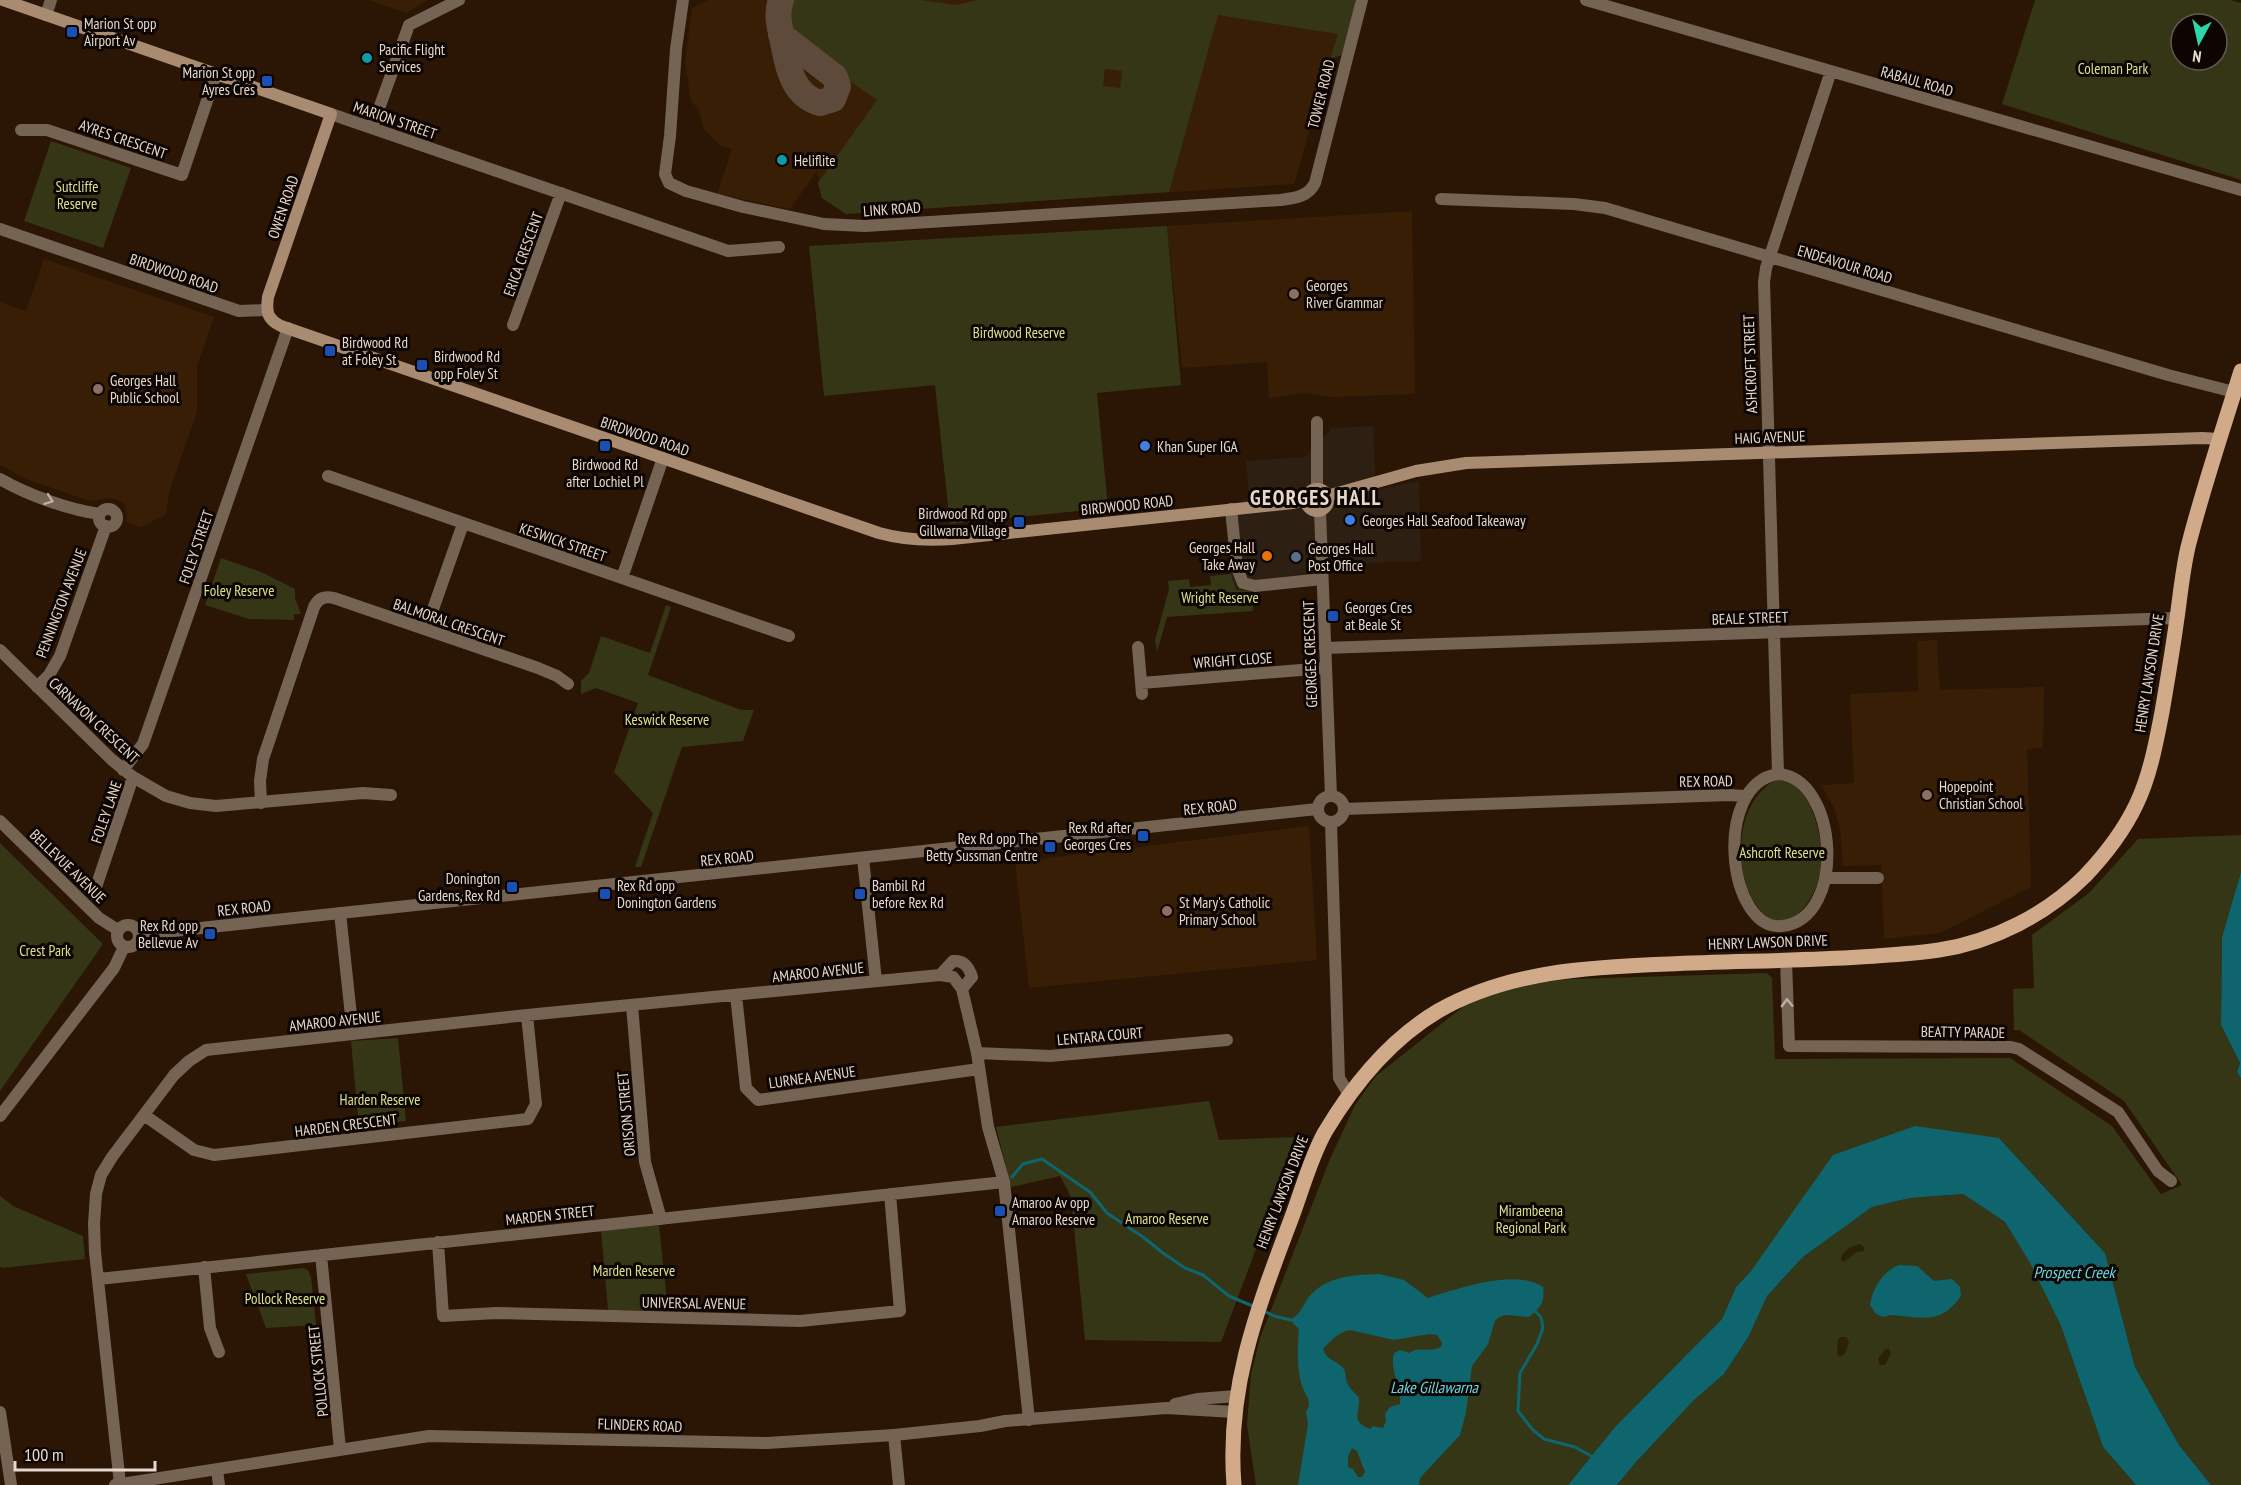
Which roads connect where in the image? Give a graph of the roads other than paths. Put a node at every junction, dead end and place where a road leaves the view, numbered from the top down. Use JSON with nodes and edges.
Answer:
{"nodes":[{"id":1,"x":3,"y":0,"type":"edge"},
{"id":2,"x":51,"y":0,"type":"edge"},
{"id":3,"x":459,"y":0,"type":"edge"},
{"id":4,"x":683,"y":0,"type":"edge"},
{"id":5,"x":1362,"y":0,"type":"edge"},
{"id":6,"x":1586,"y":0,"type":"edge"},
{"id":7,"x":46,"y":15,"type":"junction"},
{"id":8,"x":1831,"y":71,"type":"junction"},
{"id":9,"x":216,"y":74,"type":"junction"},
{"id":10,"x":331,"y":114,"type":"junction"},
{"id":11,"x":372,"y":128,"type":"junction"},
{"id":12,"x":21,"y":130,"type":"dead end"},
{"id":13,"x":2241,"y":190,"type":"edge"},
{"id":14,"x":561,"y":193,"type":"junction"},
{"id":15,"x":1307,"y":194,"type":"joint"},
{"id":16,"x":1442,"y":199,"type":"dead end"},
{"id":17,"x":0,"y":229,"type":"edge"},
{"id":18,"x":779,"y":247,"type":"dead end"},
{"id":19,"x":1770,"y":257,"type":"junction"},
{"id":20,"x":266,"y":310,"type":"junction"},
{"id":21,"x":513,"y":325,"type":"dead end"},
{"id":22,"x":288,"y":328,"type":"junction"},
{"id":23,"x":2241,"y":371,"type":"edge"},
{"id":24,"x":2234,"y":392,"type":"junction"},
{"id":25,"x":1317,"y":422,"type":"dead end"},
{"id":26,"x":2219,"y":440,"type":"junction"},
{"id":27,"x":1768,"y":453,"type":"junction"},
{"id":28,"x":663,"y":458,"type":"junction"},
{"id":29,"x":328,"y":476,"type":"dead end"},
{"id":30,"x":0,"y":479,"type":"edge"},
{"id":31,"x":1322,"y":492,"type":"junction"},
{"id":32,"x":1306,"y":499,"type":"junction"},
{"id":33,"x":1231,"y":509,"type":"junction"},
{"id":34,"x":1320,"y":511,"type":"junction"},
{"id":35,"x":463,"y":524,"type":"junction"},
{"id":36,"x":622,"y":578,"type":"junction"},
{"id":37,"x":1322,"y":579,"type":"junction"},
{"id":38,"x":2177,"y":618,"type":"junction"},
{"id":39,"x":426,"y":629,"type":"junction"},
{"id":40,"x":1774,"y":632,"type":"junction"},
{"id":41,"x":789,"y":636,"type":"dead end"},
{"id":42,"x":1138,"y":646,"type":"dead end"},
{"id":43,"x":1325,"y":648,"type":"junction"},
{"id":44,"x":0,"y":650,"type":"edge"},
{"id":45,"x":1325,"y":668,"type":"junction"},
{"id":46,"x":568,"y":684,"type":"dead end"},
{"id":47,"x":37,"y":687,"type":"junction"},
{"id":48,"x":128,"y":773,"type":"junction"},
{"id":49,"x":1778,"y":774,"type":"junction"},
{"id":50,"x":391,"y":795,"type":"dead end"},
{"id":51,"x":1331,"y":796,"type":"junction"},
{"id":52,"x":1745,"y":796,"type":"junction"},
{"id":53,"x":261,"y":803,"type":"junction"},
{"id":54,"x":1317,"y":809,"type":"junction"},
{"id":55,"x":1344,"y":809,"type":"junction"},
{"id":56,"x":0,"y":821,"type":"edge"},
{"id":57,"x":1331,"y":822,"type":"junction"},
{"id":58,"x":863,"y":858,"type":"junction"},
{"id":59,"x":1826,"y":878,"type":"junction"},
{"id":60,"x":1878,"y":878,"type":"dead end"},
{"id":61,"x":95,"y":890,"type":"dead end"},
{"id":62,"x":340,"y":914,"type":"junction"},
{"id":63,"x":118,"y":930,"type":"junction"},
{"id":64,"x":139,"y":933,"type":"junction"},
{"id":65,"x":124,"y":947,"type":"junction"},
{"id":66,"x":1786,"y":960,"type":"junction"},
{"id":67,"x":940,"y":975,"type":"junction"},
{"id":68,"x":876,"y":981,"type":"junction"},
{"id":69,"x":962,"y":989,"type":"junction"},
{"id":70,"x":736,"y":995,"type":"junction"},
{"id":71,"x":632,"y":1005,"type":"junction"},
{"id":72,"x":527,"y":1015,"type":"junction"},
{"id":73,"x":353,"y":1034,"type":"junction"},
{"id":74,"x":1227,"y":1040,"type":"dead end"},
{"id":75,"x":976,"y":1053,"type":"junction"},
{"id":76,"x":979,"y":1069,"type":"junction"},
{"id":77,"x":1350,"y":1096,"type":"junction"},
{"id":78,"x":144,"y":1115,"type":"junction"},
{"id":79,"x":0,"y":1116,"type":"edge"},
{"id":80,"x":2171,"y":1180,"type":"dead end"},
{"id":81,"x":1004,"y":1182,"type":"junction"},
{"id":82,"x":890,"y":1194,"type":"junction"},
{"id":83,"x":661,"y":1219,"type":"junction"},
{"id":84,"x":438,"y":1242,"type":"junction"},
{"id":85,"x":321,"y":1254,"type":"junction"},
{"id":86,"x":204,"y":1267,"type":"junction"},
{"id":87,"x":99,"y":1279,"type":"junction"},
{"id":88,"x":219,"y":1352,"type":"dead end"},
{"id":89,"x":1237,"y":1396,"type":"junction"},
{"id":90,"x":1166,"y":1408,"type":"junction"},
{"id":91,"x":0,"y":1412,"type":"edge"},
{"id":92,"x":1234,"y":1412,"type":"junction"},
{"id":93,"x":1029,"y":1420,"type":"junction"},
{"id":94,"x":894,"y":1435,"type":"junction"},
{"id":95,"x":340,"y":1449,"type":"junction"},
{"id":96,"x":217,"y":1470,"type":"junction"},
{"id":97,"x":11,"y":1485,"type":"edge"},
{"id":98,"x":117,"y":1485,"type":"edge"},
{"id":99,"x":219,"y":1485,"type":"edge"},
{"id":100,"x":899,"y":1485,"type":"edge"},
{"id":101,"x":1234,"y":1485,"type":"edge"}],
"edges":[{"from":1,"to":7,"type":"main road","name":"MARION STREET"},
{"from":2,"to":7,"type":"street"},
{"from":3,"to":11,"type":"street"},
{"from":4,"to":15,"type":"street","name":"LINK ROAD"},
{"from":5,"to":15,"type":"street","name":"TOWER ROAD"},
{"from":6,"to":8,"type":"street","name":"RABAUL ROAD"},
{"from":7,"to":9,"type":"main road","name":"MARION STREET"},
{"from":8,"to":13,"type":"street","name":"RABAUL ROAD"},
{"from":8,"to":19,"type":"street","name":"ASHCROFT STREET"},
{"from":9,"to":10,"type":"main road","name":"MARION STREET"},
{"from":9,"to":12,"type":"street","name":"AYRES CRESCENT"},
{"from":10,"to":11,"type":"street","name":"MARION STREET"},
{"from":10,"to":20,"type":"main road","name":"OWEN ROAD"},
{"from":11,"to":14,"type":"street","name":"MARION STREET"},
{"from":14,"to":18,"type":"street","name":"MARION STREET"},
{"from":14,"to":21,"type":"street","name":"ERICA CRESCENT"},
{"from":16,"to":19,"type":"street","name":"ENDEAVOUR ROAD"},
{"from":17,"to":20,"type":"street","name":"BIRDWOOD ROAD"},
{"from":19,"to":24,"type":"street","name":"ENDEAVOUR ROAD"},
{"from":19,"to":27,"type":"street","name":"ASHCROFT STREET"},
{"from":20,"to":22,"type":"main road","name":"BIRDWOOD ROAD"},
{"from":22,"to":28,"type":"main road","name":"BIRDWOOD ROAD"},
{"from":22,"to":48,"type":"street","name":"FOLEY STREET"},
{"from":23,"to":24,"type":"main road","name":"HENRY LAWSON DRIVE"},
{"from":24,"to":26,"type":"main road","name":"HENRY LAWSON DRIVE"},
{"from":25,"to":31,"type":"street"},
{"from":26,"to":27,"type":"main road","name":"HAIG AVENUE"},
{"from":26,"to":38,"type":"main road","name":"HENRY LAWSON DRIVE"},
{"from":27,"to":31,"type":"main road","name":"HAIG AVENUE"},
{"from":27,"to":40,"type":"street","name":"ASHCROFT STREET"},
{"from":28,"to":33,"type":"main road","name":"BIRDWOOD ROAD"},
{"from":28,"to":36,"type":"street"},
{"from":29,"to":35,"type":"street","name":"KESWICK STREET"},
{"from":30,"to":47,"type":"street","name":"PENNINGTON AVENUE","one_way":true},
{"from":31,"to":32,"type":"main road"},
{"from":31,"to":34,"type":"main road"},
{"from":32,"to":33,"type":"main road","name":"BIRDWOOD ROAD"},
{"from":32,"to":34,"type":"main road"},
{"from":33,"to":37,"type":"street"},
{"from":34,"to":37,"type":"street","name":"GEORGES CRESCENT"},
{"from":35,"to":36,"type":"street","name":"KESWICK STREET"},
{"from":35,"to":39,"type":"street"},
{"from":36,"to":41,"type":"street","name":"KESWICK STREET"},
{"from":37,"to":43,"type":"street","name":"GEORGES CRESCENT"},
{"from":38,"to":40,"type":"street","name":"BEALE STREET"},
{"from":38,"to":66,"type":"main road","name":"HENRY LAWSON DRIVE"},
{"from":39,"to":46,"type":"street","name":"BALMORAL CRESCENT"},
{"from":39,"to":53,"type":"street","name":"BALMORAL CRESCENT"},
{"from":40,"to":43,"type":"street","name":"BEALE STREET"},
{"from":40,"to":49,"type":"street","name":"ASHCROFT STREET"},
{"from":42,"to":45,"type":"street","name":"WRIGHT CLOSE"},
{"from":43,"to":45,"type":"street","name":"GEORGES CRESCENT"},
{"from":44,"to":47,"type":"street","name":"CARNAVON CRESCENT"},
{"from":45,"to":51,"type":"street","name":"GEORGES CRESCENT"},
{"from":47,"to":48,"type":"street","name":"CARNAVON CRESCENT"},
{"from":48,"to":53,"type":"street","name":"CARNAVON CRESCENT"},
{"from":48,"to":61,"type":"street","name":"FOLEY LANE"},
{"from":49,"to":52,"type":"street"},
{"from":49,"to":59,"type":"street"},
{"from":50,"to":53,"type":"street","name":"CARNAVON CRESCENT"},
{"from":51,"to":54,"type":"street"},
{"from":51,"to":55,"type":"street"},
{"from":52,"to":55,"type":"street","name":"REX ROAD"},
{"from":52,"to":59,"type":"street"},
{"from":54,"to":57,"type":"street"},
{"from":54,"to":58,"type":"street","name":"REX ROAD"},
{"from":55,"to":57,"type":"street"},
{"from":56,"to":63,"type":"street","name":"BELLEVUE AVENUE"},
{"from":57,"to":77,"type":"street"},
{"from":58,"to":62,"type":"street","name":"REX ROAD"},
{"from":58,"to":68,"type":"street"},
{"from":59,"to":60,"type":"street"},
{"from":62,"to":64,"type":"street","name":"REX ROAD"},
{"from":62,"to":73,"type":"street"},
{"from":63,"to":64,"type":"street"},
{"from":63,"to":65,"type":"street"},
{"from":64,"to":65,"type":"street"},
{"from":65,"to":79,"type":"street"},
{"from":66,"to":77,"type":"main road","name":"HENRY LAWSON DRIVE"},
{"from":80,"to":66,"type":"street","name":"BEATTY PARADE","one_way":true},
{"from":67,"to":68,"type":"street","name":"AMAROO AVENUE"},
{"from":67,"to":69,"type":"street"},
{"from":67,"to":69,"type":"street","name":"AMAROO AVENUE"},
{"from":68,"to":70,"type":"street","name":"AMAROO AVENUE"},
{"from":69,"to":75,"type":"street","name":"AMAROO AVENUE"},
{"from":70,"to":71,"type":"street","name":"AMAROO AVENUE"},
{"from":70,"to":76,"type":"street","name":"LURNEA AVENUE"},
{"from":71,"to":72,"type":"street","name":"AMAROO AVENUE"},
{"from":71,"to":83,"type":"street","name":"ORISON STREET"},
{"from":72,"to":73,"type":"street","name":"AMAROO AVENUE"},
{"from":72,"to":78,"type":"street","name":"HARDEN CRESCENT"},
{"from":73,"to":78,"type":"street","name":"AMAROO AVENUE"},
{"from":74,"to":75,"type":"street","name":"LENTARA COURT"},
{"from":75,"to":76,"type":"street","name":"AMAROO AVENUE"},
{"from":76,"to":81,"type":"street","name":"AMAROO AVENUE"},
{"from":77,"to":89,"type":"main road","name":"HENRY LAWSON DRIVE"},
{"from":78,"to":87,"type":"street","name":"AMAROO AVENUE"},
{"from":81,"to":82,"type":"street","name":"MARDEN STREET"},
{"from":81,"to":93,"type":"street","name":"AMAROO AVENUE"},
{"from":82,"to":83,"type":"street","name":"MARDEN STREET"},
{"from":82,"to":84,"type":"street","name":"UNIVERSAL AVENUE"},
{"from":83,"to":84,"type":"street","name":"MARDEN STREET"},
{"from":84,"to":85,"type":"street","name":"MARDEN STREET"},
{"from":85,"to":86,"type":"street","name":"MARDEN STREET"},
{"from":85,"to":95,"type":"street","name":"POLLOCK STREET"},
{"from":86,"to":87,"type":"street","name":"MARDEN STREET"},
{"from":86,"to":88,"type":"street"},
{"from":87,"to":98,"type":"street","name":"AMAROO AVENUE"},
{"from":89,"to":90,"type":"street","name":"FLINDERS ROAD"},
{"from":89,"to":92,"type":"main road","name":"HENRY LAWSON DRIVE"},
{"from":90,"to":92,"type":"street","name":"FLINDERS ROAD"},
{"from":90,"to":93,"type":"street","name":"FLINDERS ROAD"},
{"from":91,"to":97,"type":"street"},
{"from":92,"to":101,"type":"main road","name":"HENRY LAWSON DRIVE"},
{"from":93,"to":94,"type":"street","name":"FLINDERS ROAD"},
{"from":94,"to":95,"type":"street","name":"FLINDERS ROAD"},
{"from":94,"to":100,"type":"street"},
{"from":95,"to":96,"type":"street","name":"FLINDERS ROAD"},
{"from":96,"to":98,"type":"street","name":"FLINDERS ROAD"},
{"from":96,"to":99,"type":"street"}]}
